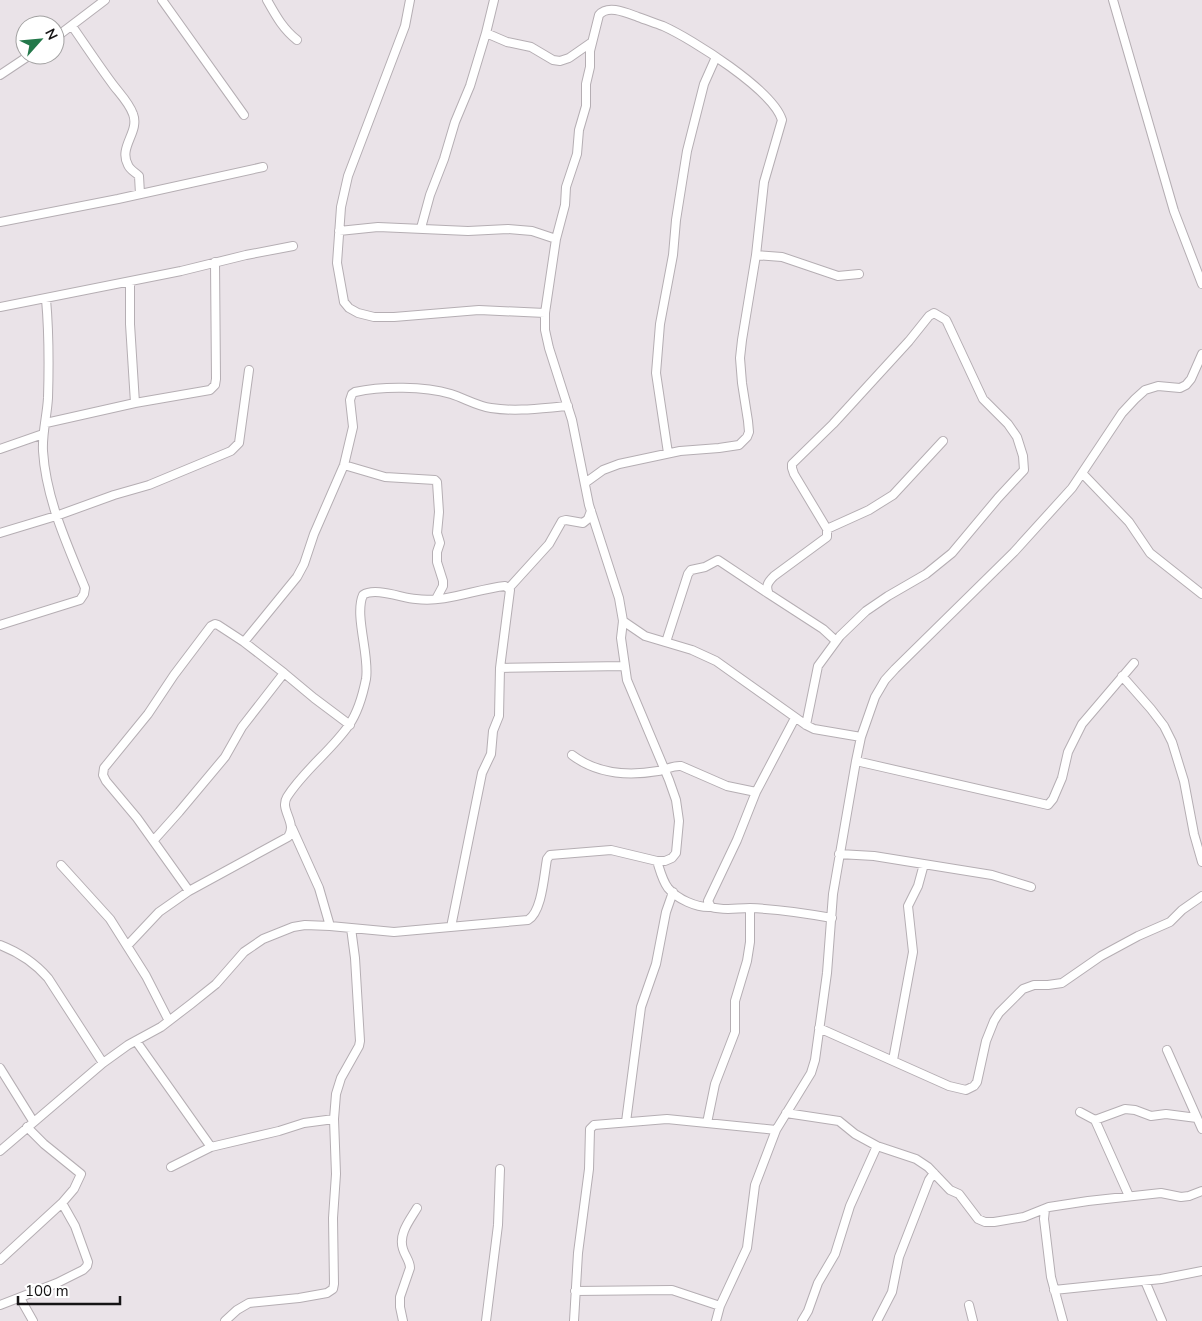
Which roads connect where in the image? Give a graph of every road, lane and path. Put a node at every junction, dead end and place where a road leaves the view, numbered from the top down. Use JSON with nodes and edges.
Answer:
{"nodes":[{"id":1,"x":105,"y":0,"type":"edge"},
{"id":2,"x":162,"y":0,"type":"edge"},
{"id":3,"x":267,"y":0,"type":"edge"},
{"id":4,"x":410,"y":0,"type":"edge"},
{"id":5,"x":494,"y":0,"type":"edge"},
{"id":6,"x":1113,"y":0,"type":"edge"},
{"id":7,"x":72,"y":26,"type":"junction"},
{"id":8,"x":65,"y":31,"type":"edge"},
{"id":9,"x":486,"y":33,"type":"junction"},
{"id":10,"x":297,"y":40,"type":"dead end"},
{"id":11,"x":592,"y":42,"type":"junction"},
{"id":12,"x":716,"y":57,"type":"junction"},
{"id":13,"x":15,"y":65,"type":"edge"},
{"id":14,"x":0,"y":75,"type":"edge"},
{"id":15,"x":244,"y":115,"type":"dead end"},
{"id":16,"x":264,"y":166,"type":"dead end"},
{"id":17,"x":140,"y":194,"type":"junction"},
{"id":18,"x":0,"y":222,"type":"edge"},
{"id":19,"x":420,"y":228,"type":"junction"},
{"id":20,"x":340,"y":231,"type":"junction"},
{"id":21,"x":556,"y":239,"type":"junction"},
{"id":22,"x":294,"y":246,"type":"dead end"},
{"id":23,"x":756,"y":255,"type":"junction"},
{"id":24,"x":215,"y":262,"type":"junction"},
{"id":25,"x":859,"y":274,"type":"dead end"},
{"id":26,"x":130,"y":282,"type":"junction"},
{"id":27,"x":1202,"y":284,"type":"edge"},
{"id":28,"x":46,"y":299,"type":"junction"},
{"id":29,"x":0,"y":307,"type":"edge"},
{"id":30,"x":545,"y":313,"type":"junction"},
{"id":31,"x":1202,"y":354,"type":"edge"},
{"id":32,"x":249,"y":370,"type":"dead end"},
{"id":33,"x":136,"y":403,"type":"junction"},
{"id":34,"x":568,"y":406,"type":"junction"},
{"id":35,"x":46,"y":423,"type":"junction"},
{"id":36,"x":43,"y":434,"type":"junction"},
{"id":37,"x":943,"y":441,"type":"dead end"},
{"id":38,"x":0,"y":449,"type":"edge"},
{"id":39,"x":668,"y":453,"type":"junction"},
{"id":40,"x":344,"y":465,"type":"junction"},
{"id":41,"x":1082,"y":473,"type":"junction"},
{"id":42,"x":585,"y":483,"type":"junction"},
{"id":43,"x":591,"y":511,"type":"junction"},
{"id":44,"x":56,"y":516,"type":"junction"},
{"id":45,"x":826,"y":529,"type":"junction"},
{"id":46,"x":0,"y":533,"type":"edge"},
{"id":47,"x":509,"y":588,"type":"junction"},
{"id":48,"x":769,"y":594,"type":"junction"},
{"id":49,"x":1202,"y":594,"type":"edge"},
{"id":50,"x":436,"y":599,"type":"junction"},
{"id":51,"x":623,"y":620,"type":"junction"},
{"id":52,"x":0,"y":625,"type":"edge"},
{"id":53,"x":836,"y":641,"type":"junction"},
{"id":54,"x":244,"y":642,"type":"junction"},
{"id":55,"x":666,"y":642,"type":"junction"},
{"id":56,"x":1134,"y":663,"type":"dead end"},
{"id":57,"x":624,"y":666,"type":"junction"},
{"id":58,"x":500,"y":668,"type":"junction"},
{"id":59,"x":284,"y":673,"type":"junction"},
{"id":60,"x":1122,"y":676,"type":"junction"},
{"id":61,"x":795,"y":718,"type":"junction"},
{"id":62,"x":350,"y":725,"type":"junction"},
{"id":63,"x":806,"y":726,"type":"junction"},
{"id":64,"x":861,"y":737,"type":"junction"},
{"id":65,"x":572,"y":756,"type":"dead end"},
{"id":66,"x":856,"y":761,"type":"junction"},
{"id":67,"x":665,"y":770,"type":"junction"},
{"id":68,"x":756,"y":792,"type":"junction"},
{"id":69,"x":292,"y":828,"type":"junction"},
{"id":70,"x":154,"y":840,"type":"junction"},
{"id":71,"x":840,"y":854,"type":"junction"},
{"id":72,"x":657,"y":861,"type":"junction"},
{"id":73,"x":1202,"y":862,"type":"edge"},
{"id":74,"x":924,"y":864,"type":"junction"},
{"id":75,"x":61,"y":865,"type":"dead end"},
{"id":76,"x":1031,"y":887,"type":"dead end"},
{"id":77,"x":189,"y":891,"type":"junction"},
{"id":78,"x":673,"y":892,"type":"junction"},
{"id":79,"x":1202,"y":896,"type":"edge"},
{"id":80,"x":711,"y":907,"type":"junction"},
{"id":81,"x":750,"y":908,"type":"junction"},
{"id":82,"x":832,"y":918,"type":"junction"},
{"id":83,"x":330,"y":926,"type":"junction"},
{"id":84,"x":451,"y":927,"type":"junction"},
{"id":85,"x":351,"y":928,"type":"junction"},
{"id":86,"x":0,"y":945,"type":"edge"},
{"id":87,"x":127,"y":946,"type":"junction"},
{"id":88,"x":169,"y":1021,"type":"junction"},
{"id":89,"x":819,"y":1028,"type":"junction"},
{"id":90,"x":136,"y":1041,"type":"junction"},
{"id":91,"x":1167,"y":1050,"type":"dead end"},
{"id":92,"x":893,"y":1060,"type":"junction"},
{"id":93,"x":103,"y":1063,"type":"junction"},
{"id":94,"x":0,"y":1068,"type":"edge"},
{"id":95,"x":1080,"y":1112,"type":"dead end"},
{"id":96,"x":786,"y":1113,"type":"junction"},
{"id":97,"x":1196,"y":1118,"type":"junction"},
{"id":98,"x":334,"y":1119,"type":"junction"},
{"id":99,"x":1095,"y":1120,"type":"junction"},
{"id":100,"x":626,"y":1122,"type":"junction"},
{"id":101,"x":30,"y":1124,"type":"junction"},
{"id":102,"x":706,"y":1124,"type":"junction"},
{"id":103,"x":1202,"y":1129,"type":"edge"},
{"id":104,"x":776,"y":1130,"type":"junction"},
{"id":105,"x":876,"y":1146,"type":"junction"},
{"id":106,"x":211,"y":1147,"type":"junction"},
{"id":107,"x":0,"y":1151,"type":"edge"},
{"id":108,"x":171,"y":1167,"type":"dead end"},
{"id":109,"x":500,"y":1169,"type":"dead end"},
{"id":110,"x":934,"y":1173,"type":"junction"},
{"id":111,"x":1202,"y":1191,"type":"edge"},
{"id":112,"x":1129,"y":1196,"type":"junction"},
{"id":113,"x":62,"y":1203,"type":"junction"},
{"id":114,"x":417,"y":1208,"type":"dead end"},
{"id":115,"x":1045,"y":1209,"type":"junction"},
{"id":116,"x":0,"y":1260,"type":"edge"},
{"id":117,"x":1202,"y":1271,"type":"edge"},
{"id":118,"x":1145,"y":1281,"type":"junction"},
{"id":119,"x":1054,"y":1290,"type":"junction"},
{"id":120,"x":575,"y":1291,"type":"junction"},
{"id":121,"x":20,"y":1298,"type":"junction"},
{"id":122,"x":1,"y":1303,"type":"edge"},
{"id":123,"x":969,"y":1305,"type":"dead end"},
{"id":124,"x":720,"y":1306,"type":"junction"},
{"id":125,"x":33,"y":1321,"type":"edge"},
{"id":126,"x":225,"y":1321,"type":"edge"},
{"id":127,"x":403,"y":1321,"type":"edge"},
{"id":128,"x":486,"y":1321,"type":"edge"},
{"id":129,"x":574,"y":1321,"type":"edge"},
{"id":130,"x":716,"y":1321,"type":"edge"},
{"id":131,"x":802,"y":1321,"type":"edge"},
{"id":132,"x":877,"y":1321,"type":"edge"},
{"id":133,"x":973,"y":1321,"type":"edge"},
{"id":134,"x":1063,"y":1321,"type":"edge"},
{"id":135,"x":1162,"y":1321,"type":"edge"}],
"edges":[{"from":1,"to":7,"type":"street"},
{"from":2,"to":15,"type":"street"},
{"from":3,"to":10,"type":"street"},
{"from":4,"to":20,"type":"street"},
{"from":5,"to":9,"type":"street"},
{"from":6,"to":27,"type":"street"},
{"from":7,"to":8,"type":"street"},
{"from":7,"to":17,"type":"street"},
{"from":9,"to":11,"type":"street"},
{"from":9,"to":19,"type":"street"},
{"from":11,"to":12,"type":"street"},
{"from":11,"to":21,"type":"street"},
{"from":12,"to":23,"type":"street"},
{"from":12,"to":39,"type":"street"},
{"from":13,"to":14,"type":"street"},
{"from":16,"to":17,"type":"street"},
{"from":17,"to":18,"type":"street"},
{"from":19,"to":20,"type":"street"},
{"from":19,"to":21,"type":"street"},
{"from":20,"to":30,"type":"street"},
{"from":21,"to":30,"type":"street"},
{"from":22,"to":24,"type":"street"},
{"from":23,"to":25,"type":"street"},
{"from":23,"to":39,"type":"street"},
{"from":24,"to":26,"type":"street"},
{"from":24,"to":33,"type":"street"},
{"from":26,"to":28,"type":"street"},
{"from":26,"to":33,"type":"street"},
{"from":28,"to":29,"type":"street"},
{"from":28,"to":35,"type":"street"},
{"from":30,"to":34,"type":"street"},
{"from":31,"to":41,"type":"street"},
{"from":32,"to":44,"type":"street"},
{"from":33,"to":35,"type":"street"},
{"from":34,"to":40,"type":"street"},
{"from":34,"to":42,"type":"street"},
{"from":35,"to":36,"type":"street"},
{"from":36,"to":38,"type":"street"},
{"from":36,"to":44,"type":"street"},
{"from":37,"to":45,"type":"street"},
{"from":39,"to":42,"type":"street"},
{"from":40,"to":50,"type":"street"},
{"from":40,"to":54,"type":"street"},
{"from":41,"to":49,"type":"street"},
{"from":41,"to":64,"type":"street"},
{"from":42,"to":43,"type":"street"},
{"from":43,"to":47,"type":"street"},
{"from":43,"to":51,"type":"street"},
{"from":44,"to":46,"type":"street"},
{"from":44,"to":52,"type":"street"},
{"from":45,"to":48,"type":"street"},
{"from":45,"to":53,"type":"street"},
{"from":47,"to":50,"type":"street"},
{"from":47,"to":58,"type":"street"},
{"from":48,"to":53,"type":"street"},
{"from":48,"to":55,"type":"street"},
{"from":50,"to":62,"type":"street"},
{"from":51,"to":55,"type":"street"},
{"from":51,"to":57,"type":"street"},
{"from":53,"to":63,"type":"street"},
{"from":54,"to":59,"type":"street"},
{"from":54,"to":70,"type":"street"},
{"from":55,"to":61,"type":"street"},
{"from":56,"to":60,"type":"street"},
{"from":57,"to":58,"type":"street"},
{"from":57,"to":67,"type":"street"},
{"from":58,"to":84,"type":"street"},
{"from":59,"to":62,"type":"street"},
{"from":59,"to":70,"type":"street"},
{"from":60,"to":66,"type":"street"},
{"from":60,"to":73,"type":"street"},
{"from":61,"to":63,"type":"street"},
{"from":61,"to":68,"type":"street"},
{"from":62,"to":69,"type":"street"},
{"from":63,"to":64,"type":"street"},
{"from":64,"to":66,"type":"street"},
{"from":65,"to":67,"type":"street"},
{"from":66,"to":71,"type":"street"},
{"from":67,"to":68,"type":"street"},
{"from":67,"to":72,"type":"street"},
{"from":68,"to":80,"type":"street"},
{"from":69,"to":77,"type":"street"},
{"from":69,"to":83,"type":"street"},
{"from":70,"to":77,"type":"street"},
{"from":71,"to":74,"type":"street"},
{"from":71,"to":82,"type":"street"},
{"from":72,"to":78,"type":"street"},
{"from":72,"to":84,"type":"street"},
{"from":74,"to":76,"type":"street"},
{"from":74,"to":92,"type":"street"},
{"from":75,"to":87,"type":"street"},
{"from":77,"to":87,"type":"street"},
{"from":78,"to":80,"type":"street"},
{"from":78,"to":100,"type":"street"},
{"from":79,"to":92,"type":"street"},
{"from":80,"to":81,"type":"street"},
{"from":81,"to":82,"type":"street"},
{"from":81,"to":102,"type":"street"},
{"from":82,"to":89,"type":"street"},
{"from":83,"to":85,"type":"street"},
{"from":83,"to":88,"type":"street"},
{"from":84,"to":85,"type":"street"},
{"from":85,"to":98,"type":"street"},
{"from":86,"to":93,"type":"street"},
{"from":87,"to":88,"type":"street"},
{"from":88,"to":90,"type":"street"},
{"from":89,"to":92,"type":"street"},
{"from":89,"to":96,"type":"street"},
{"from":90,"to":93,"type":"street"},
{"from":90,"to":106,"type":"street"},
{"from":91,"to":97,"type":"street"},
{"from":93,"to":101,"type":"street"},
{"from":94,"to":101,"type":"street"},
{"from":95,"to":99,"type":"street"},
{"from":96,"to":104,"type":"street"},
{"from":96,"to":105,"type":"street"},
{"from":97,"to":99,"type":"street"},
{"from":97,"to":103,"type":"street"},
{"from":98,"to":106,"type":"street"},
{"from":98,"to":126,"type":"street"},
{"from":99,"to":112,"type":"street"},
{"from":100,"to":102,"type":"street"},
{"from":100,"to":120,"type":"street"},
{"from":101,"to":107,"type":"street"},
{"from":101,"to":113,"type":"street"},
{"from":102,"to":104,"type":"street"},
{"from":104,"to":124,"type":"street"},
{"from":105,"to":110,"type":"street"},
{"from":105,"to":131,"type":"street"},
{"from":106,"to":108,"type":"street"},
{"from":109,"to":128,"type":"street"},
{"from":110,"to":115,"type":"street"},
{"from":110,"to":132,"type":"street"},
{"from":111,"to":112,"type":"street"},
{"from":112,"to":115,"type":"street"},
{"from":113,"to":116,"type":"street"},
{"from":113,"to":121,"type":"street"},
{"from":114,"to":127,"type":"street"},
{"from":115,"to":119,"type":"street"},
{"from":117,"to":118,"type":"street"},
{"from":118,"to":119,"type":"street"},
{"from":118,"to":135,"type":"street"},
{"from":119,"to":134,"type":"street"},
{"from":120,"to":124,"type":"street"},
{"from":120,"to":129,"type":"street"},
{"from":121,"to":122,"type":"street"},
{"from":121,"to":125,"type":"street"},
{"from":123,"to":133,"type":"street"},
{"from":124,"to":130,"type":"street"}]}
